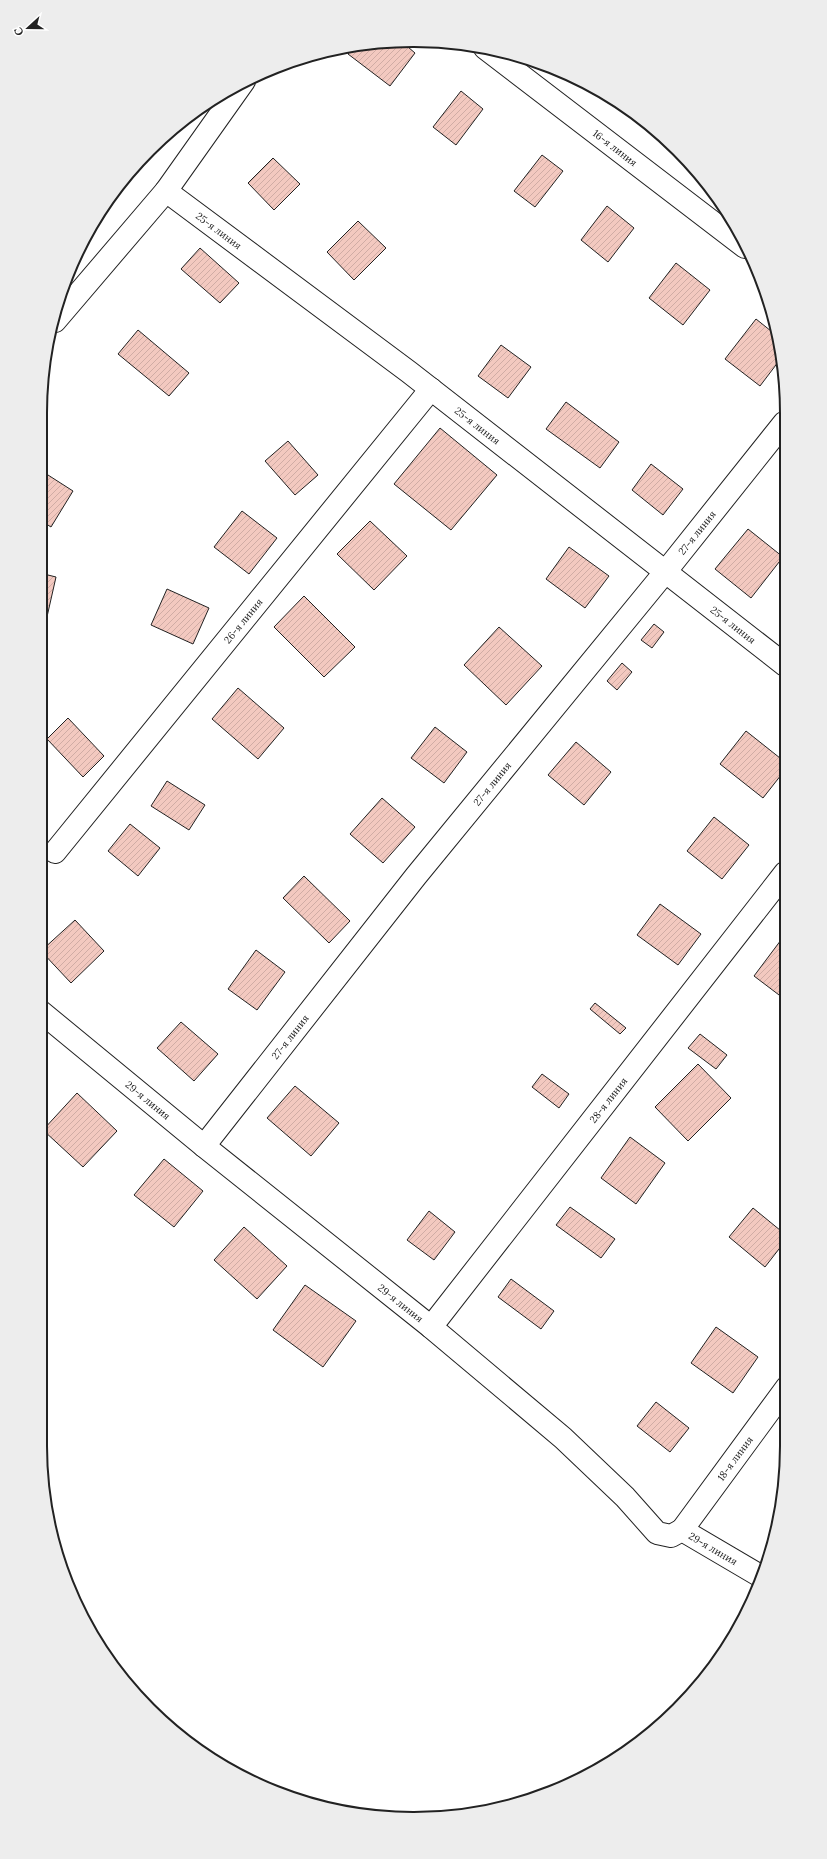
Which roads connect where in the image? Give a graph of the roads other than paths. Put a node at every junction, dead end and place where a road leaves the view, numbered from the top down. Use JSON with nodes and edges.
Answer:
{"nodes":[{"id":1,"x":496,"y":56,"type":"edge"},
{"id":2,"x":235,"y":93,"type":"edge"},
{"id":3,"x":166,"y":191,"type":"junction"},
{"id":4,"x":737,"y":242,"type":"edge"},
{"id":5,"x":60,"y":315,"type":"edge"},
{"id":6,"x":431,"y":390,"type":"junction"},
{"id":7,"x":780,"y":428,"type":"edge"},
{"id":8,"x":666,"y":571,"type":"junction"},
{"id":9,"x":780,"y":661,"type":"edge"},
{"id":10,"x":55,"y":852,"type":"dead end"},
{"id":11,"x":780,"y":879,"type":"edge"},
{"id":12,"x":47,"y":1017,"type":"edge"},
{"id":13,"x":204,"y":1146,"type":"junction"},
{"id":14,"x":431,"y":1328,"type":"junction"},
{"id":15,"x":780,"y":1397,"type":"edge"},
{"id":16,"x":682,"y":1530,"type":"junction"},
{"id":17,"x":757,"y":1574,"type":"edge"}],
"edges":[{"from":1,"to":4,"type":"street","name":"16-я линия"},
{"from":2,"to":3,"type":"street"},
{"from":3,"to":5,"type":"street"},
{"from":3,"to":6,"type":"street","name":"25-я линия"},
{"from":6,"to":8,"type":"street","name":"25-я линия"},
{"from":6,"to":10,"type":"street","name":"26-я линия"},
{"from":7,"to":8,"type":"street","name":"27-я линия"},
{"from":8,"to":9,"type":"street","name":"25-я линия"},
{"from":8,"to":13,"type":"street","name":"27-я линия"},
{"from":11,"to":14,"type":"street","name":"28-я линия"},
{"from":12,"to":13,"type":"street","name":"29-я линия"},
{"from":13,"to":14,"type":"street","name":"29-я линия"},
{"from":14,"to":16,"type":"street","name":"29-я линия"},
{"from":15,"to":16,"type":"street","name":"18-я линия"},
{"from":16,"to":17,"type":"street","name":"29-я линия"}]}
